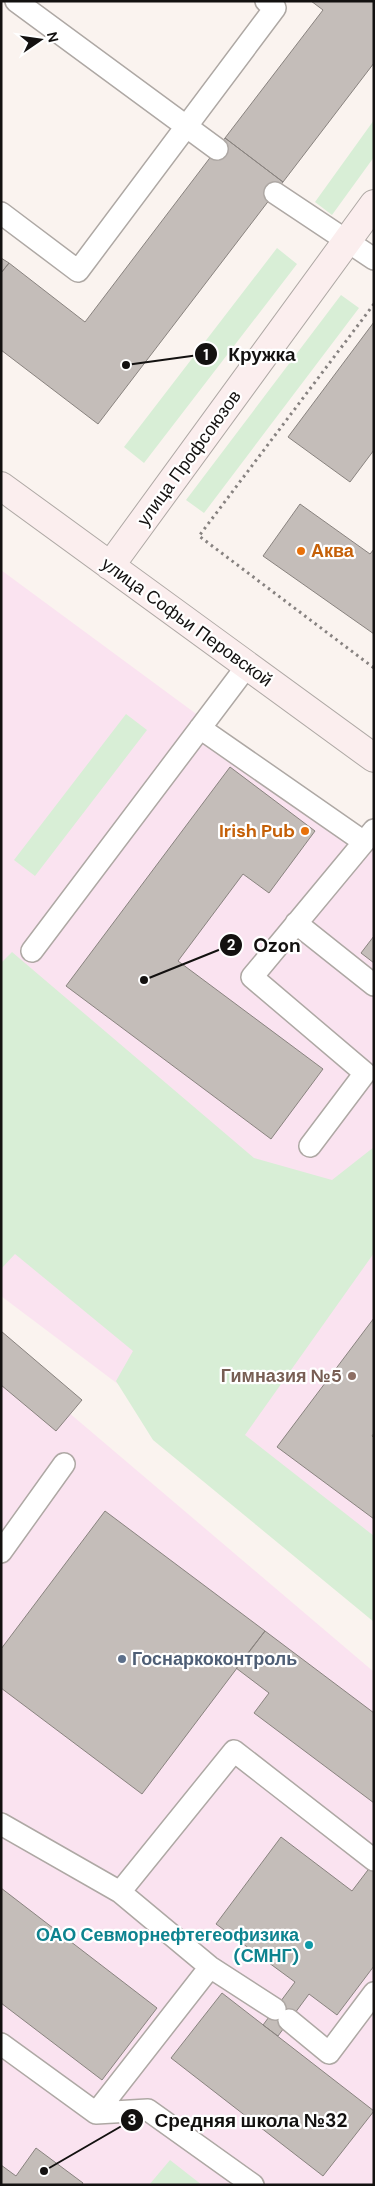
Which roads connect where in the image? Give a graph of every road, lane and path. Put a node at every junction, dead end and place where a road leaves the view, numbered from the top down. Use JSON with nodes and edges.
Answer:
{"nodes":[{"id":1,"x":16,"y":1,"type":"edge"},
{"id":2,"x":266,"y":1,"type":"edge"},
{"id":3,"x":186,"y":127,"type":"junction"},
{"id":4,"x":216,"y":149,"type":"dead end"},
{"id":5,"x":275,"y":193,"type":"dead end"},
{"id":6,"x":374,"y":204,"type":"edge"},
{"id":7,"x":1,"y":213,"type":"edge"},
{"id":8,"x":347,"y":241,"type":"junction"},
{"id":9,"x":374,"y":259,"type":"edge"},
{"id":10,"x":374,"y":304,"type":"edge"},
{"id":11,"x":1,"y":486,"type":"edge"},
{"id":12,"x":110,"y":566,"type":"junction"},
{"id":13,"x":247,"y":666,"type":"junction"},
{"id":14,"x":374,"y":668,"type":"edge"},
{"id":15,"x":200,"y":728,"type":"junction"},
{"id":16,"x":374,"y":758,"type":"edge"},
{"id":17,"x":369,"y":836,"type":"edge"},
{"id":18,"x":296,"y":923,"type":"junction"},
{"id":19,"x":32,"y":951,"type":"dead end"},
{"id":20,"x":374,"y":985,"type":"edge"},
{"id":21,"x":310,"y":1146,"type":"dead end"},
{"id":22,"x":64,"y":1464,"type":"dead end"},
{"id":23,"x":1,"y":1552,"type":"edge"},
{"id":24,"x":1,"y":1824,"type":"edge"},
{"id":25,"x":374,"y":1860,"type":"edge"},
{"id":26,"x":120,"y":1892,"type":"junction"},
{"id":27,"x":210,"y":1967,"type":"junction"},
{"id":28,"x":374,"y":1993,"type":"edge"},
{"id":29,"x":1,"y":2044,"type":"edge"},
{"id":30,"x":96,"y":2113,"type":"junction"},
{"id":31,"x":254,"y":2185,"type":"edge"}],
"edges":[{"from":1,"to":3,"type":"lane"},
{"from":2,"to":3,"type":"lane"},
{"from":3,"to":4,"type":"lane"},
{"from":3,"to":7,"type":"lane"},
{"from":5,"to":8,"type":"lane"},
{"from":6,"to":8,"type":"street","name":"улица Профсоюзов"},
{"from":8,"to":9,"type":"lane"},
{"from":8,"to":12,"type":"street","name":"улица Профсоюзов"},
{"from":10,"to":14,"type":"path"},
{"from":11,"to":12,"type":"street","name":"улица Софьи Перовской"},
{"from":12,"to":13,"type":"street","name":"улица Софьи Перовской"},
{"from":13,"to":15,"type":"lane"},
{"from":13,"to":16,"type":"street","name":"улица Софьи Перовской"},
{"from":15,"to":17,"type":"lane"},
{"from":15,"to":19,"type":"lane"},
{"from":17,"to":18,"type":"lane"},
{"from":18,"to":20,"type":"lane"},
{"from":18,"to":21,"type":"lane"},
{"from":22,"to":23,"type":"lane"},
{"from":24,"to":26,"type":"lane"},
{"from":25,"to":26,"type":"lane"},
{"from":26,"to":27,"type":"lane"},
{"from":27,"to":28,"type":"lane"},
{"from":27,"to":30,"type":"lane"},
{"from":29,"to":30,"type":"lane"},
{"from":30,"to":31,"type":"lane"}]}
